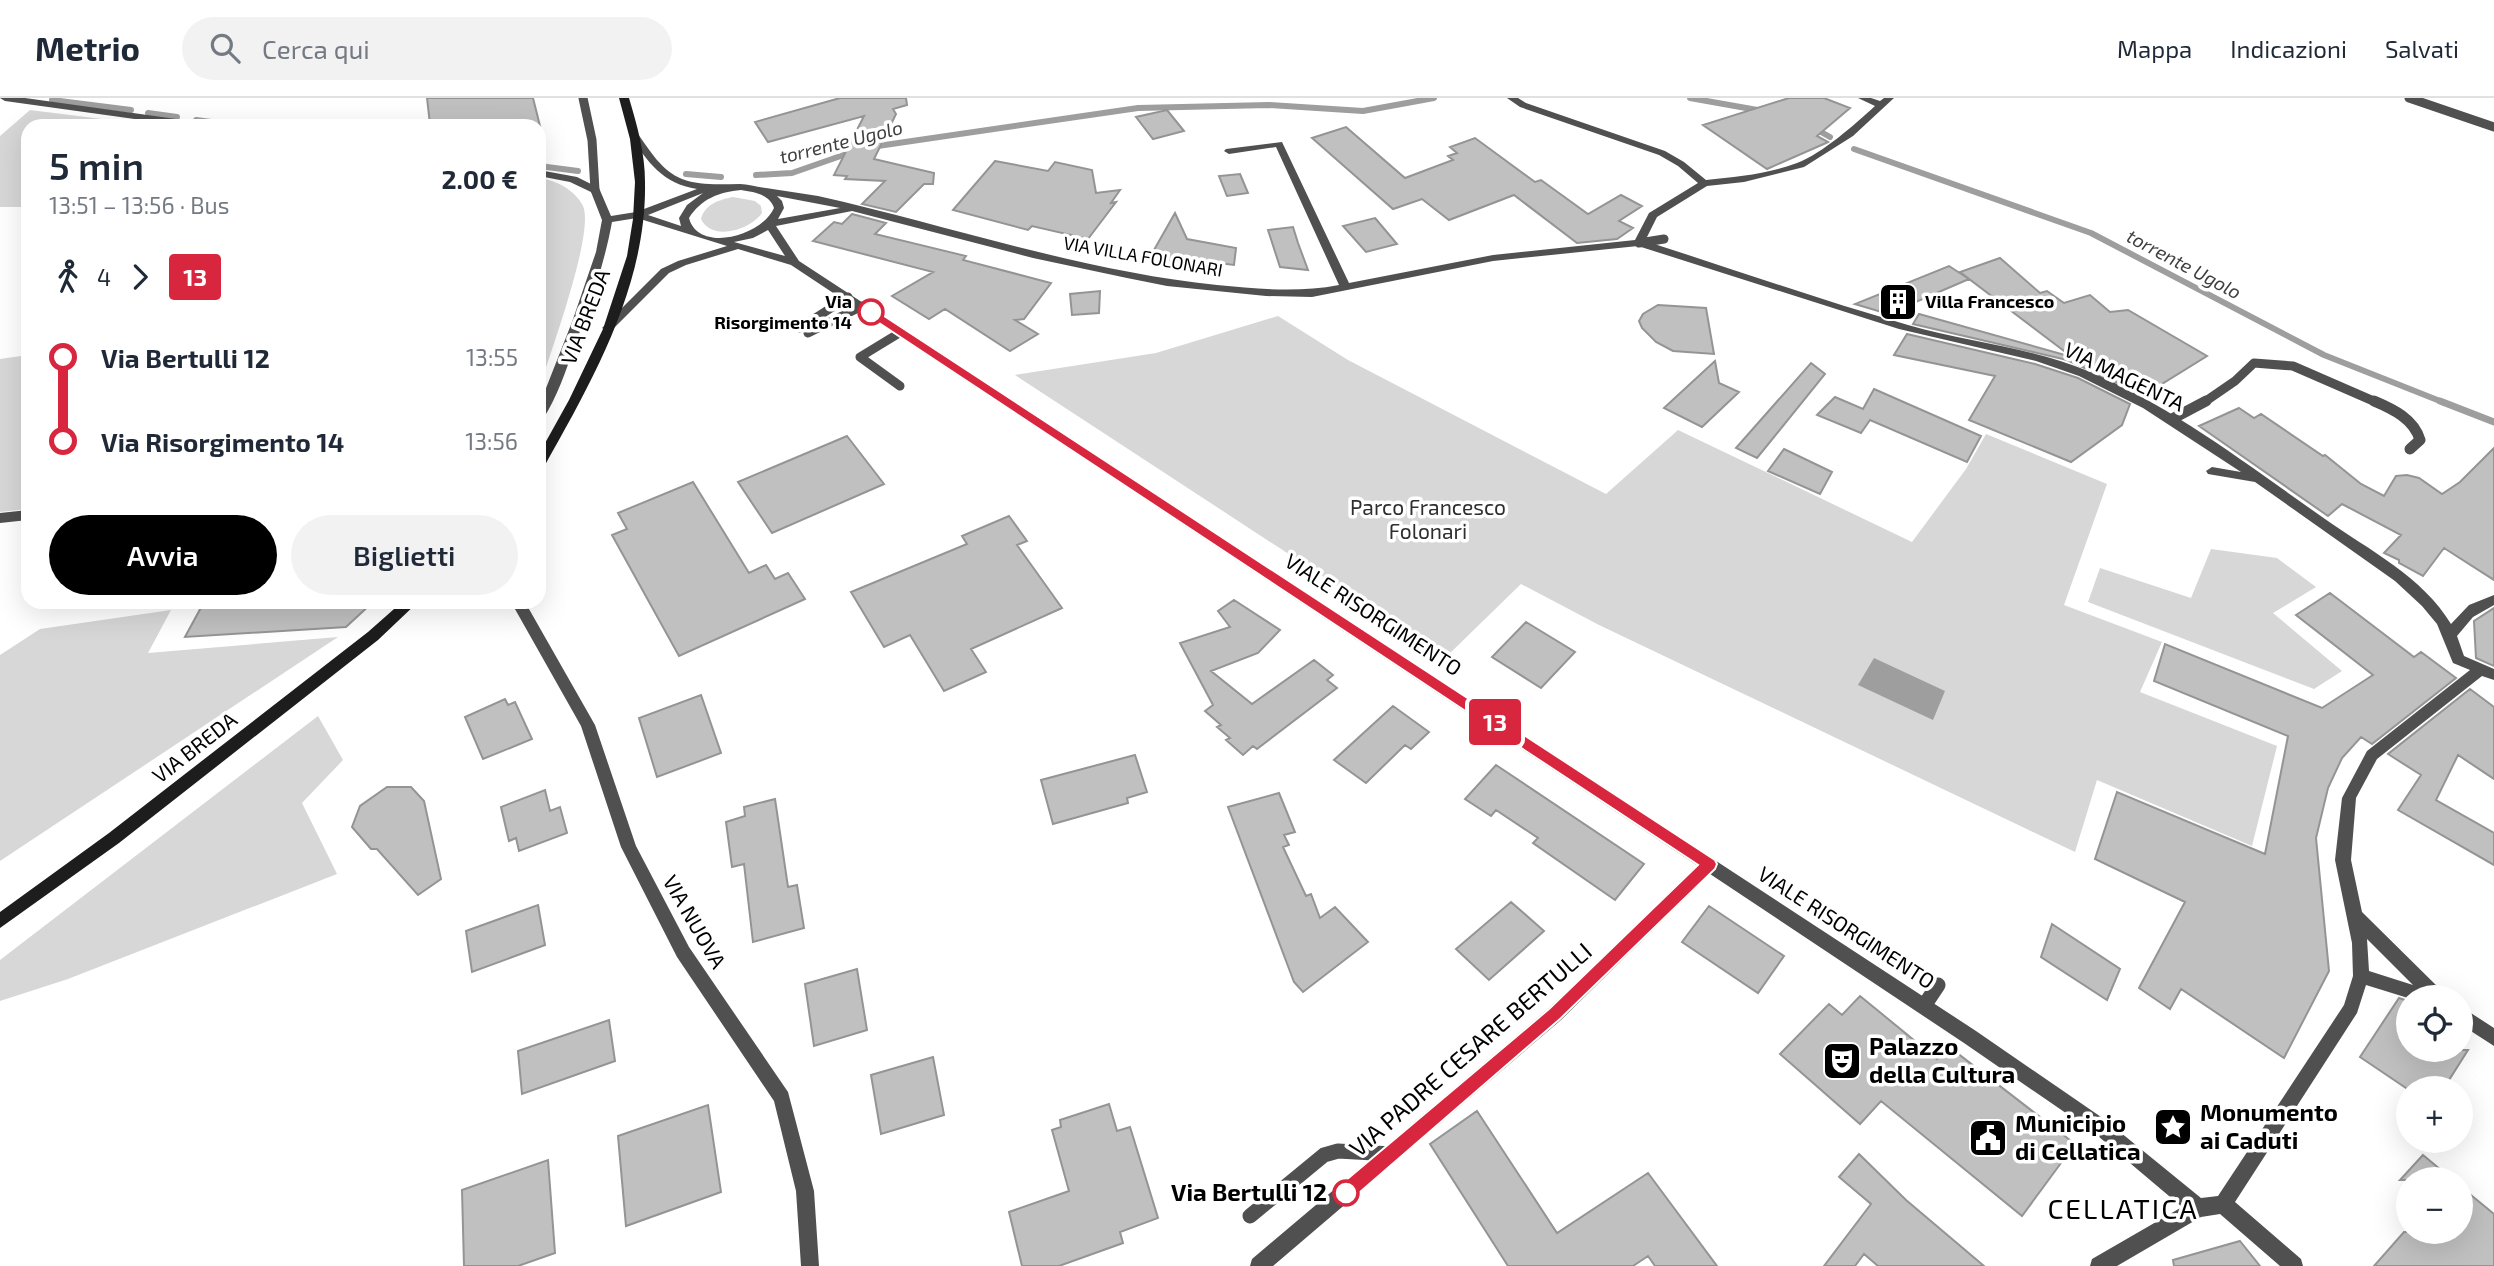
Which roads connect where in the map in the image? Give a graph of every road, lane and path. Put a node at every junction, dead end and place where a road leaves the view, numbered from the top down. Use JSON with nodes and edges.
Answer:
{"nodes":[{"id":1,"x":5,"y":98,"type":"edge"},
{"id":2,"x":583,"y":98,"type":"edge"},
{"id":3,"x":624,"y":98,"type":"edge"},
{"id":4,"x":1511,"y":98,"type":"edge"},
{"id":5,"x":1863,"y":98,"type":"edge"},
{"id":6,"x":2409,"y":98,"type":"edge"},
{"id":7,"x":1885,"y":101,"type":"edge"},
{"id":8,"x":155,"y":119,"type":"edge"},
{"id":9,"x":2494,"y":127,"type":"edge"},
{"id":10,"x":635,"y":136,"type":"junction"},
{"id":11,"x":1229,"y":151,"type":"dead end"},
{"id":12,"x":546,"y":174,"type":"edge"},
{"id":13,"x":1704,"y":184,"type":"junction"},
{"id":14,"x":710,"y":187,"type":"junction"},
{"id":15,"x":738,"y":187,"type":"junction"},
{"id":16,"x":595,"y":190,"type":"junction"},
{"id":17,"x":764,"y":191,"type":"junction"},
{"id":18,"x":852,"y":209,"type":"junction"},
{"id":19,"x":638,"y":215,"type":"junction"},
{"id":20,"x":607,"y":220,"type":"junction"},
{"id":21,"x":770,"y":224,"type":"junction"},
{"id":22,"x":692,"y":233,"type":"junction"},
{"id":23,"x":709,"y":239,"type":"junction"},
{"id":24,"x":1664,"y":239,"type":"dead end"},
{"id":25,"x":1639,"y":243,"type":"junction"},
{"id":26,"x":737,"y":247,"type":"junction"},
{"id":27,"x":795,"y":263,"type":"junction"},
{"id":28,"x":1345,"y":287,"type":"junction"},
{"id":29,"x":848,"y":297,"type":"junction"},
{"id":30,"x":862,"y":306,"type":"junction"},
{"id":31,"x":608,"y":328,"type":"junction"},
{"id":32,"x":901,"y":332,"type":"junction"},
{"id":33,"x":900,"y":386,"type":"dead end"},
{"id":34,"x":546,"y":404,"type":"edge"},
{"id":35,"x":2172,"y":419,"type":"junction"},
{"id":36,"x":2410,"y":449,"type":"dead end"},
{"id":37,"x":546,"y":452,"type":"edge"},
{"id":38,"x":2212,"y":471,"type":"dead end"},
{"id":39,"x":2258,"y":479,"type":"junction"},
{"id":40,"x":21,"y":516,"type":"edge"},
{"id":41,"x":0,"y":519,"type":"edge"},
{"id":42,"x":2494,"y":600,"type":"edge"},
{"id":43,"x":403,"y":609,"type":"edge"},
{"id":44,"x":522,"y":609,"type":"edge"},
{"id":45,"x":2450,"y":635,"type":"junction"},
{"id":46,"x":2487,"y":672,"type":"edge"},
{"id":47,"x":1709,"y":864,"type":"junction"},
{"id":48,"x":2353,"y":914,"type":"junction"},
{"id":49,"x":0,"y":920,"type":"edge"},
{"id":50,"x":2361,"y":976,"type":"junction"},
{"id":51,"x":1937,"y":985,"type":"dead end"},
{"id":52,"x":2425,"y":985,"type":"edge"},
{"id":53,"x":2396,"y":987,"type":"edge"},
{"id":54,"x":1924,"y":1006,"type":"junction"},
{"id":55,"x":2473,"y":1023,"type":"edge"},
{"id":56,"x":2494,"y":1038,"type":"edge"},
{"id":57,"x":1392,"y":1154,"type":"junction"},
{"id":58,"x":2223,"y":1204,"type":"junction"},
{"id":59,"x":2198,"y":1208,"type":"junction"},
{"id":60,"x":1250,"y":1216,"type":"dead end"},
{"id":61,"x":810,"y":1266,"type":"edge"},
{"id":62,"x":1259,"y":1266,"type":"edge"},
{"id":63,"x":2099,"y":1266,"type":"edge"},
{"id":64,"x":2294,"y":1266,"type":"edge"}],
"edges":[{"from":1,"to":8,"type":"street"},
{"from":2,"to":16,"type":"lane"},
{"from":3,"to":10,"type":"street","name":"VIA BREDA"},
{"from":4,"to":13,"type":"street"},
{"from":5,"to":7,"type":"street"},
{"from":6,"to":9,"type":"lane"},
{"from":7,"to":13,"type":"street"},
{"from":10,"to":14,"type":"street"},
{"from":10,"to":19,"type":"street","name":"VIA BREDA"},
{"from":11,"to":28,"type":"street"},
{"from":12,"to":16,"type":"street"},
{"from":13,"to":25,"type":"street"},
{"from":14,"to":15,"type":"street"},
{"from":14,"to":19,"type":"street"},
{"from":15,"to":17,"type":"street"},
{"from":15,"to":22,"type":"street"},
{"from":16,"to":20,"type":"street"},
{"from":17,"to":18,"type":"street","name":"VIA VILLA FOLONARI"},
{"from":17,"to":21,"type":"street"},
{"from":18,"to":21,"type":"street","name":"VIA VILLA FOLONARI"},
{"from":18,"to":28,"type":"street","name":"VIA VILLA FOLONARI"},
{"from":19,"to":20,"type":"street"},
{"from":19,"to":22,"type":"street","name":"VIALE RISORGIMENTO"},
{"from":19,"to":31,"type":"street","name":"VIA BREDA"},
{"from":20,"to":34,"type":"street","name":"VIA BREDA"},
{"from":21,"to":23,"type":"street","name":"VIALE RISORGIMENTO"},
{"from":21,"to":27,"type":"street","name":"VIALE RISORGIMENTO"},
{"from":22,"to":23,"type":"street","name":"VIALE RISORGIMENTO"},
{"from":23,"to":26,"type":"street","name":"VIALE RISORGIMENTO"},
{"from":24,"to":25,"type":"lane"},
{"from":25,"to":28,"type":"street","name":"VIA VILLA FOLONARI"},
{"from":25,"to":35,"type":"street","name":"VIA MAGENTA"},
{"from":26,"to":27,"type":"street","name":"VIALE RISORGIMENTO"},
{"from":26,"to":31,"type":"street","name":"VIALE RISORGIMENTO"},
{"from":27,"to":29,"type":"street","name":"VIALE RISORGIMENTO"},
{"from":29,"to":30,"type":"street","name":"VIALE RISORGIMENTO"},
{"from":29,"to":30,"type":"lane"},
{"from":30,"to":32,"type":"street","name":"VIALE RISORGIMENTO"},
{"from":31,"to":37,"type":"street","name":"VIA BREDA"},
{"from":32,"to":33,"type":"lane"},
{"from":32,"to":47,"type":"street","name":"VIALE RISORGIMENTO"},
{"from":35,"to":36,"type":"lane"},
{"from":35,"to":39,"type":"street","name":"VIA MAGENTA"},
{"from":38,"to":39,"type":"street","name":"VIA MAGENTA"},
{"from":39,"to":45,"type":"street","name":"VIA MAGENTA"},
{"from":40,"to":41,"type":"street"},
{"from":42,"to":45,"type":"street"},
{"from":43,"to":49,"type":"street","name":"VIA BREDA"},
{"from":44,"to":61,"type":"street","name":"VIA NUOVA"},
{"from":45,"to":46,"type":"street","name":"VIA MAGENTA"},
{"from":46,"to":48,"type":"street"},
{"from":47,"to":54,"type":"street","name":"VIALE RISORGIMENTO"},
{"from":47,"to":57,"type":"street","name":"VIA PADRE CESARE BERTULLI"},
{"from":48,"to":50,"type":"street"},
{"from":48,"to":52,"type":"street"},
{"from":50,"to":53,"type":"street"},
{"from":50,"to":58,"type":"street"},
{"from":51,"to":54,"type":"lane"},
{"from":54,"to":59,"type":"street","name":"VIALE RISORGIMENTO"},
{"from":55,"to":56,"type":"street"},
{"from":57,"to":60,"type":"lane"},
{"from":57,"to":62,"type":"street","name":"VIA PADRE CESARE BERTULLI"},
{"from":58,"to":59,"type":"street"},
{"from":58,"to":64,"type":"street"},
{"from":59,"to":63,"type":"street"}]}
